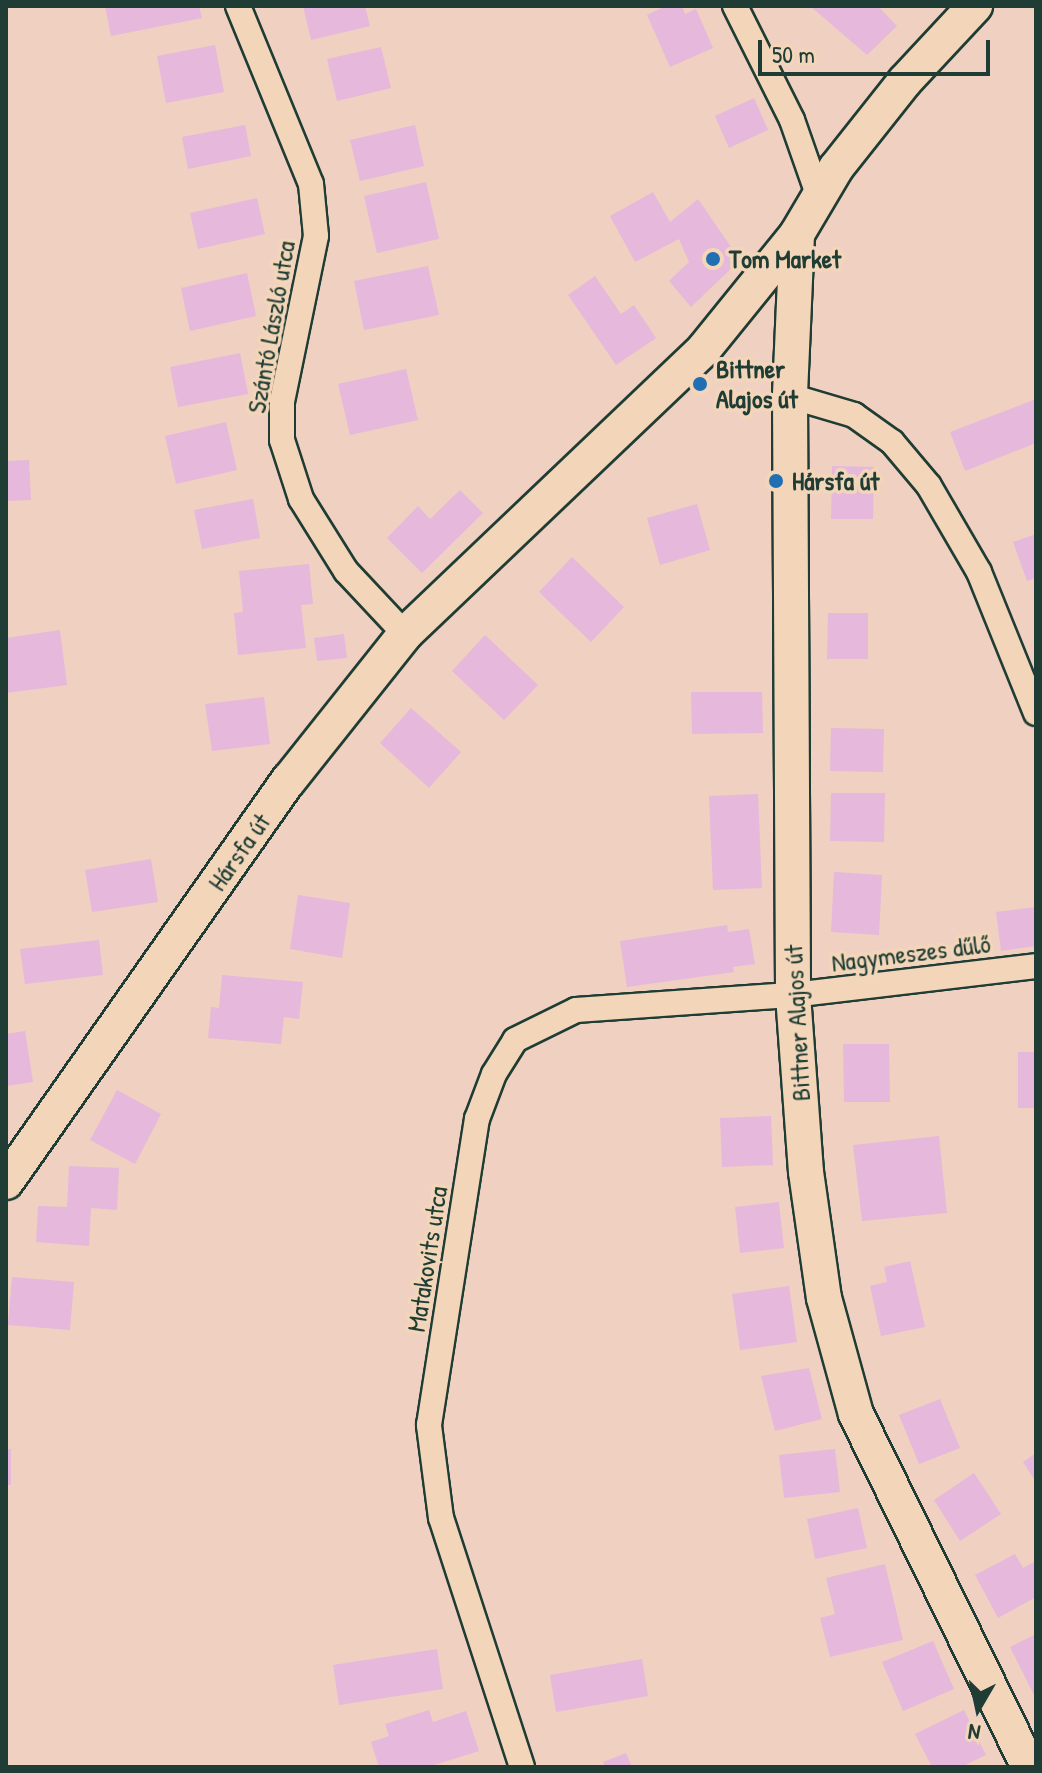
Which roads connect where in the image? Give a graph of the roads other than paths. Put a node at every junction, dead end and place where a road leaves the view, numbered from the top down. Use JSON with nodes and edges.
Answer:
{"nodes":[{"id":1,"x":238,"y":6,"type":"edge"},
{"id":2,"x":735,"y":6,"type":"edge"},
{"id":3,"x":975,"y":6,"type":"edge"},
{"id":4,"x":819,"y":197,"type":"junction"},
{"id":5,"x":797,"y":234,"type":"junction"},
{"id":6,"x":790,"y":396,"type":"junction"},
{"id":7,"x":405,"y":634,"type":"junction"},
{"id":8,"x":1036,"y":713,"type":"edge"},
{"id":9,"x":1036,"y":966,"type":"edge"},
{"id":10,"x":793,"y":995,"type":"junction"},
{"id":11,"x":6,"y":1182,"type":"edge"},
{"id":12,"x":522,"y":1767,"type":"edge"},
{"id":13,"x":1029,"y":1767,"type":"edge"}],
"edges":[{"from":1,"to":7,"type":"street","name":"Szántó László utca"},
{"from":2,"to":4,"type":"street"},
{"from":3,"to":4,"type":"street","name":"Hársfa út"},
{"from":4,"to":5,"type":"street","name":"Hársfa út"},
{"from":5,"to":6,"type":"street","name":"Bittner Alajos út"},
{"from":5,"to":7,"type":"street","name":"Hársfa út"},
{"from":6,"to":8,"type":"street"},
{"from":6,"to":10,"type":"street","name":"Bittner Alajos út"},
{"from":7,"to":11,"type":"street","name":"Hársfa út"},
{"from":9,"to":10,"type":"street","name":"Nagymeszes dűlő"},
{"from":10,"to":12,"type":"street","name":"Matakovits utca"},
{"from":10,"to":13,"type":"street","name":"Bittner Alajos út"}]}
